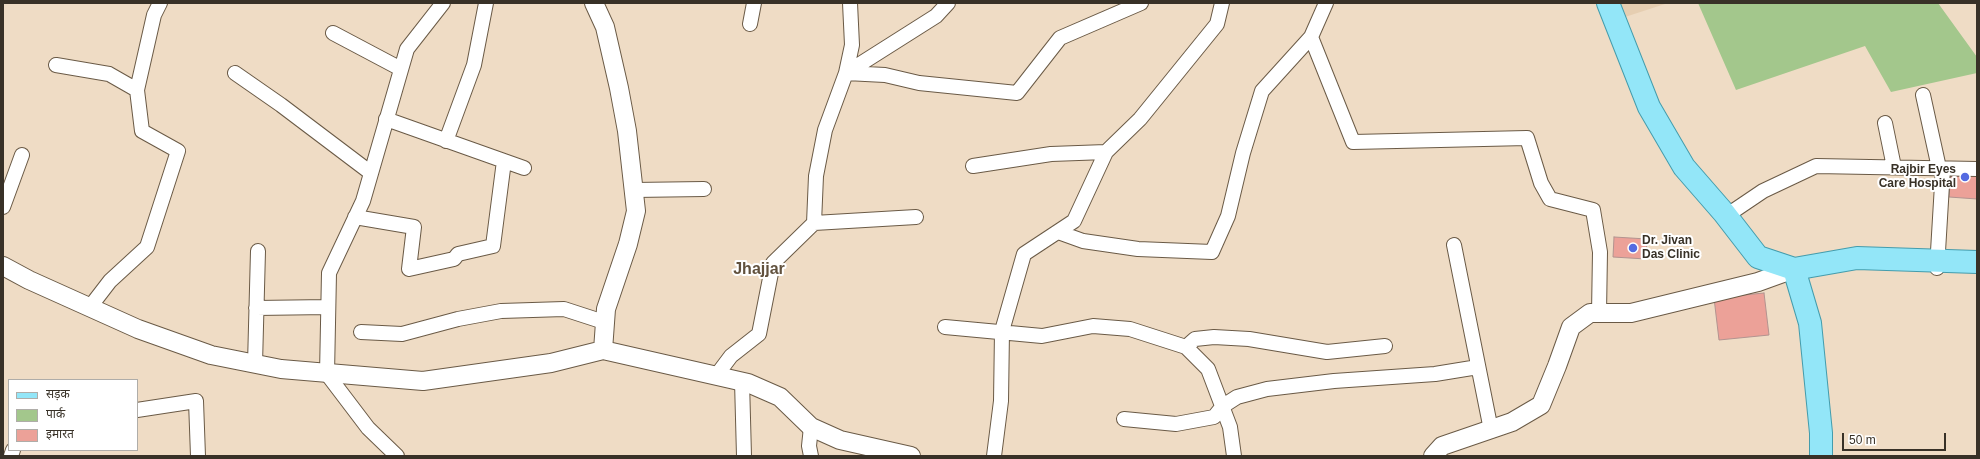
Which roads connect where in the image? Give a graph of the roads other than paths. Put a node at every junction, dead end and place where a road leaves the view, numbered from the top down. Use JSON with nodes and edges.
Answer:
{"nodes":[{"id":1,"x":160,"y":3,"type":"edge"},
{"id":2,"x":443,"y":3,"type":"edge"},
{"id":3,"x":486,"y":3,"type":"edge"},
{"id":4,"x":594,"y":3,"type":"edge"},
{"id":5,"x":754,"y":3,"type":"edge"},
{"id":6,"x":850,"y":3,"type":"edge"},
{"id":7,"x":948,"y":3,"type":"edge"},
{"id":8,"x":1141,"y":3,"type":"edge"},
{"id":9,"x":1222,"y":3,"type":"edge"},
{"id":10,"x":1326,"y":3,"type":"edge"},
{"id":11,"x":1608,"y":3,"type":"edge"},
{"id":12,"x":750,"y":24,"type":"dead end"},
{"id":13,"x":333,"y":33,"type":"dead end"},
{"id":14,"x":1311,"y":37,"type":"junction"},
{"id":15,"x":56,"y":65,"type":"dead end"},
{"id":16,"x":401,"y":69,"type":"junction"},
{"id":17,"x":235,"y":73,"type":"dead end"},
{"id":18,"x":846,"y":73,"type":"junction"},
{"id":19,"x":138,"y":90,"type":"junction"},
{"id":20,"x":1923,"y":95,"type":"dead end"},
{"id":21,"x":386,"y":119,"type":"junction"},
{"id":22,"x":1885,"y":123,"type":"dead end"},
{"id":23,"x":446,"y":141,"type":"junction"},
{"id":24,"x":1106,"y":152,"type":"junction"},
{"id":25,"x":22,"y":155,"type":"dead end"},
{"id":26,"x":504,"y":161,"type":"junction"},
{"id":27,"x":973,"y":166,"type":"dead end"},
{"id":28,"x":1894,"y":167,"type":"junction"},
{"id":29,"x":524,"y":168,"type":"dead end"},
{"id":30,"x":1941,"y":168,"type":"junction"},
{"id":31,"x":1977,"y":169,"type":"edge"},
{"id":32,"x":371,"y":173,"type":"junction"},
{"id":33,"x":704,"y":189,"type":"dead end"},
{"id":34,"x":634,"y":190,"type":"junction"},
{"id":35,"x":3,"y":207,"type":"edge"},
{"id":36,"x":1726,"y":216,"type":"junction"},
{"id":37,"x":355,"y":217,"type":"junction"},
{"id":38,"x":916,"y":217,"type":"dead end"},
{"id":39,"x":814,"y":223,"type":"junction"},
{"id":40,"x":1058,"y":232,"type":"junction"},
{"id":41,"x":1454,"y":245,"type":"dead end"},
{"id":42,"x":258,"y":251,"type":"dead end"},
{"id":43,"x":1977,"y":262,"type":"edge"},
{"id":44,"x":1937,"y":265,"type":"junction"},
{"id":45,"x":3,"y":266,"type":"edge"},
{"id":46,"x":1794,"y":269,"type":"junction"},
{"id":47,"x":1977,"y":271,"type":"edge"},
{"id":48,"x":90,"y":308,"type":"junction"},
{"id":49,"x":256,"y":308,"type":"junction"},
{"id":50,"x":328,"y":308,"type":"junction"},
{"id":51,"x":1599,"y":313,"type":"junction"},
{"id":52,"x":604,"y":322,"type":"junction"},
{"id":53,"x":945,"y":327,"type":"dead end"},
{"id":54,"x":1002,"y":331,"type":"junction"},
{"id":55,"x":361,"y":332,"type":"dead end"},
{"id":56,"x":1385,"y":346,"type":"dead end"},
{"id":57,"x":1186,"y":347,"type":"junction"},
{"id":58,"x":603,"y":350,"type":"junction"},
{"id":59,"x":255,"y":364,"type":"junction"},
{"id":60,"x":1478,"y":367,"type":"junction"},
{"id":61,"x":327,"y":374,"type":"junction"},
{"id":62,"x":716,"y":376,"type":"junction"},
{"id":63,"x":742,"y":381,"type":"junction"},
{"id":64,"x":1223,"y":406,"type":"junction"},
{"id":65,"x":138,"y":410,"type":"edge"},
{"id":66,"x":1124,"y":419,"type":"dead end"},
{"id":67,"x":811,"y":427,"type":"junction"},
{"id":68,"x":1491,"y":430,"type":"junction"},
{"id":69,"x":198,"y":456,"type":"edge"},
{"id":70,"x":397,"y":456,"type":"edge"},
{"id":71,"x":744,"y":456,"type":"edge"},
{"id":72,"x":811,"y":456,"type":"edge"},
{"id":73,"x":911,"y":456,"type":"edge"},
{"id":74,"x":994,"y":456,"type":"edge"},
{"id":75,"x":1234,"y":456,"type":"edge"},
{"id":76,"x":1433,"y":456,"type":"edge"},
{"id":77,"x":1821,"y":456,"type":"edge"}],
"edges":[{"from":1,"to":19,"type":"street"},
{"from":2,"to":16,"type":"street"},
{"from":3,"to":23,"type":"street"},
{"from":4,"to":34,"type":"street"},
{"from":5,"to":12,"type":"street"},
{"from":6,"to":18,"type":"street"},
{"from":7,"to":18,"type":"street"},
{"from":8,"to":18,"type":"street"},
{"from":9,"to":24,"type":"street"},
{"from":10,"to":14,"type":"street"},
{"from":11,"to":36,"type":"main road"},
{"from":13,"to":16,"type":"street"},
{"from":14,"to":40,"type":"street"},
{"from":14,"to":51,"type":"street"},
{"from":15,"to":19,"type":"street"},
{"from":16,"to":21,"type":"street"},
{"from":17,"to":32,"type":"street"},
{"from":18,"to":39,"type":"street"},
{"from":19,"to":48,"type":"street"},
{"from":20,"to":30,"type":"street"},
{"from":21,"to":23,"type":"street"},
{"from":21,"to":32,"type":"street"},
{"from":22,"to":28,"type":"street"},
{"from":23,"to":26,"type":"street"},
{"from":24,"to":27,"type":"street"},
{"from":24,"to":40,"type":"street"},
{"from":25,"to":35,"type":"street"},
{"from":26,"to":29,"type":"street"},
{"from":26,"to":37,"type":"street"},
{"from":28,"to":30,"type":"street"},
{"from":28,"to":36,"type":"street"},
{"from":30,"to":31,"type":"street"},
{"from":30,"to":44,"type":"street"},
{"from":32,"to":37,"type":"street"},
{"from":33,"to":34,"type":"street"},
{"from":34,"to":52,"type":"street"},
{"from":36,"to":46,"type":"main road"},
{"from":37,"to":50,"type":"street"},
{"from":38,"to":39,"type":"street"},
{"from":39,"to":62,"type":"street"},
{"from":40,"to":54,"type":"street"},
{"from":41,"to":60,"type":"street"},
{"from":42,"to":49,"type":"street"},
{"from":43,"to":44,"type":"main road"},
{"from":44,"to":46,"type":"main road"},
{"from":44,"to":47,"type":"main road"},
{"from":45,"to":48,"type":"street"},
{"from":46,"to":51,"type":"street"},
{"from":46,"to":77,"type":"main road"},
{"from":48,"to":59,"type":"street"},
{"from":49,"to":50,"type":"street"},
{"from":49,"to":59,"type":"street"},
{"from":50,"to":61,"type":"street"},
{"from":51,"to":68,"type":"street"},
{"from":52,"to":55,"type":"street"},
{"from":52,"to":58,"type":"street"},
{"from":53,"to":54,"type":"street"},
{"from":54,"to":57,"type":"street"},
{"from":54,"to":74,"type":"street"},
{"from":56,"to":57,"type":"street"},
{"from":57,"to":64,"type":"street"},
{"from":58,"to":61,"type":"street"},
{"from":58,"to":62,"type":"street"},
{"from":59,"to":61,"type":"street"},
{"from":60,"to":64,"type":"street"},
{"from":60,"to":68,"type":"street"},
{"from":61,"to":70,"type":"street"},
{"from":62,"to":63,"type":"street"},
{"from":63,"to":67,"type":"street"},
{"from":63,"to":71,"type":"street"},
{"from":64,"to":66,"type":"street"},
{"from":64,"to":75,"type":"street"},
{"from":65,"to":69,"type":"street"},
{"from":67,"to":72,"type":"street"},
{"from":67,"to":73,"type":"street"},
{"from":68,"to":76,"type":"street"}]}
